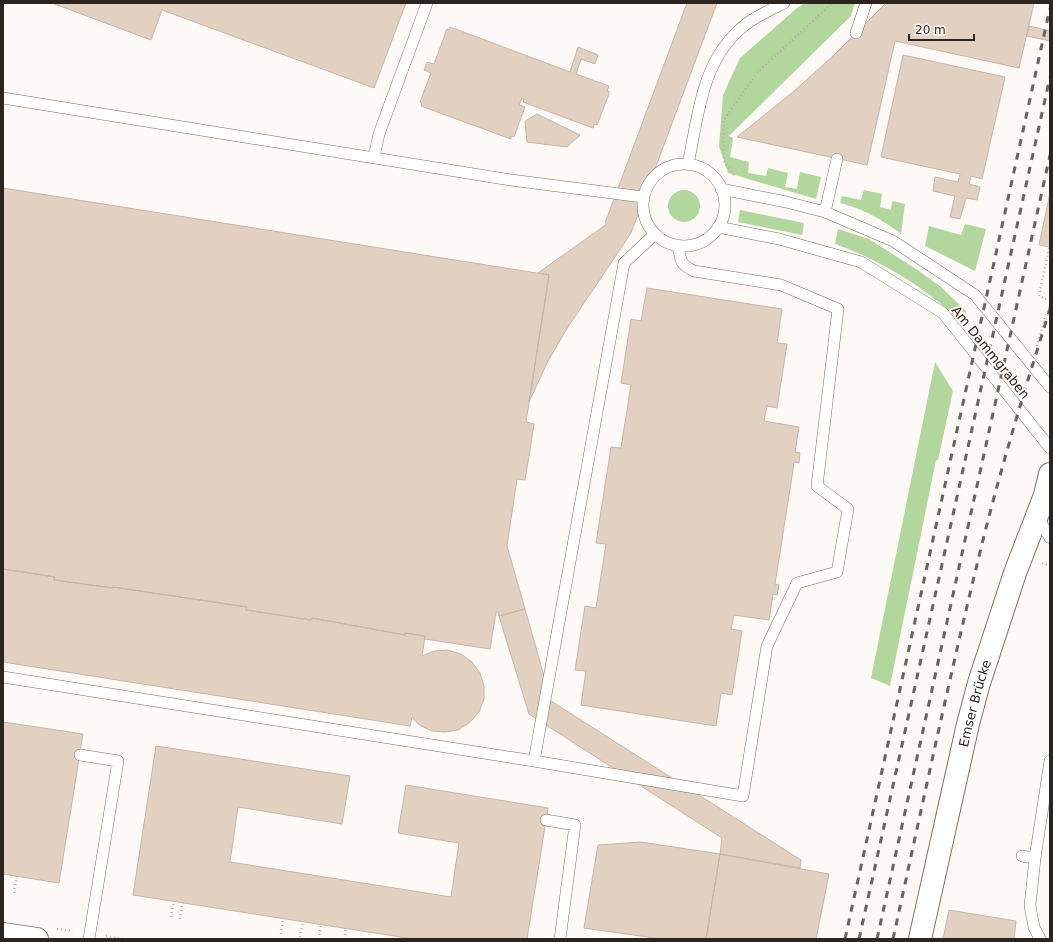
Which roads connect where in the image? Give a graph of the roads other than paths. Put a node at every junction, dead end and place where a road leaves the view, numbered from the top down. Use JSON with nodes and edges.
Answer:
{"nodes":[{"id":1,"x":427,"y":3,"type":"edge"},
{"id":2,"x":784,"y":3,"type":"edge"},
{"id":3,"x":866,"y":3,"type":"edge"},
{"id":4,"x":856,"y":33,"type":"dead end"},
{"id":5,"x":3,"y":98,"type":"edge"},
{"id":6,"x":374,"y":157,"type":"junction"},
{"id":7,"x":837,"y":159,"type":"dead end"},
{"id":8,"x":688,"y":164,"type":"junction"},
{"id":9,"x":721,"y":189,"type":"junction"},
{"id":10,"x":643,"y":197,"type":"junction"},
{"id":11,"x":825,"y":212,"type":"junction"},
{"id":12,"x":718,"y":226,"type":"junction"},
{"id":13,"x":655,"y":234,"type":"junction"},
{"id":14,"x":678,"y":245,"type":"junction"},
{"id":15,"x":1050,"y":387,"type":"edge"},
{"id":16,"x":1050,"y":448,"type":"edge"},
{"id":17,"x":1050,"y":474,"type":"edge"},
{"id":18,"x":1037,"y":516,"type":"junction"},
{"id":19,"x":1050,"y":538,"type":"edge"},
{"id":20,"x":3,"y":677,"type":"edge"},
{"id":21,"x":80,"y":755,"type":"dead end"},
{"id":22,"x":534,"y":761,"type":"junction"},
{"id":23,"x":1050,"y":761,"type":"edge"},
{"id":24,"x":546,"y":820,"type":"dead end"},
{"id":25,"x":1022,"y":856,"type":"dead end"},
{"id":26,"x":1035,"y":858,"type":"junction"},
{"id":27,"x":44,"y":933,"type":"edge"},
{"id":28,"x":3,"y":934,"type":"edge"},
{"id":29,"x":89,"y":936,"type":"edge"},
{"id":30,"x":560,"y":939,"type":"edge"},
{"id":31,"x":920,"y":939,"type":"edge"},
{"id":32,"x":1040,"y":939,"type":"edge"}],
"edges":[{"from":1,"to":6,"type":"lane"},
{"from":2,"to":8,"type":"lane"},
{"from":3,"to":4,"type":"lane"},
{"from":5,"to":6,"type":"lane"},
{"from":6,"to":10,"type":"lane"},
{"from":7,"to":11,"type":"lane"},
{"from":8,"to":9,"type":"lane"},
{"from":8,"to":10,"type":"lane"},
{"from":9,"to":11,"type":"lane","name":"Am Dammgraben"},
{"from":9,"to":12,"type":"lane"},
{"from":10,"to":13,"type":"lane"},
{"from":11,"to":15,"type":"lane","name":"Am Dammgraben"},
{"from":12,"to":14,"type":"lane"},
{"from":12,"to":16,"type":"lane","name":"Am Dammgraben"},
{"from":13,"to":14,"type":"lane"},
{"from":13,"to":22,"type":"lane"},
{"from":14,"to":22,"type":"lane"},
{"from":17,"to":18,"type":"street","name":"Emser Brücke"},
{"from":18,"to":19,"type":"lane"},
{"from":18,"to":31,"type":"street","name":"Emser Brücke"},
{"from":20,"to":22,"type":"lane"},
{"from":21,"to":29,"type":"lane"},
{"from":23,"to":26,"type":"lane"},
{"from":24,"to":30,"type":"lane"},
{"from":25,"to":26,"type":"lane"},
{"from":26,"to":32,"type":"lane"},
{"from":27,"to":28,"type":"street"}]}
